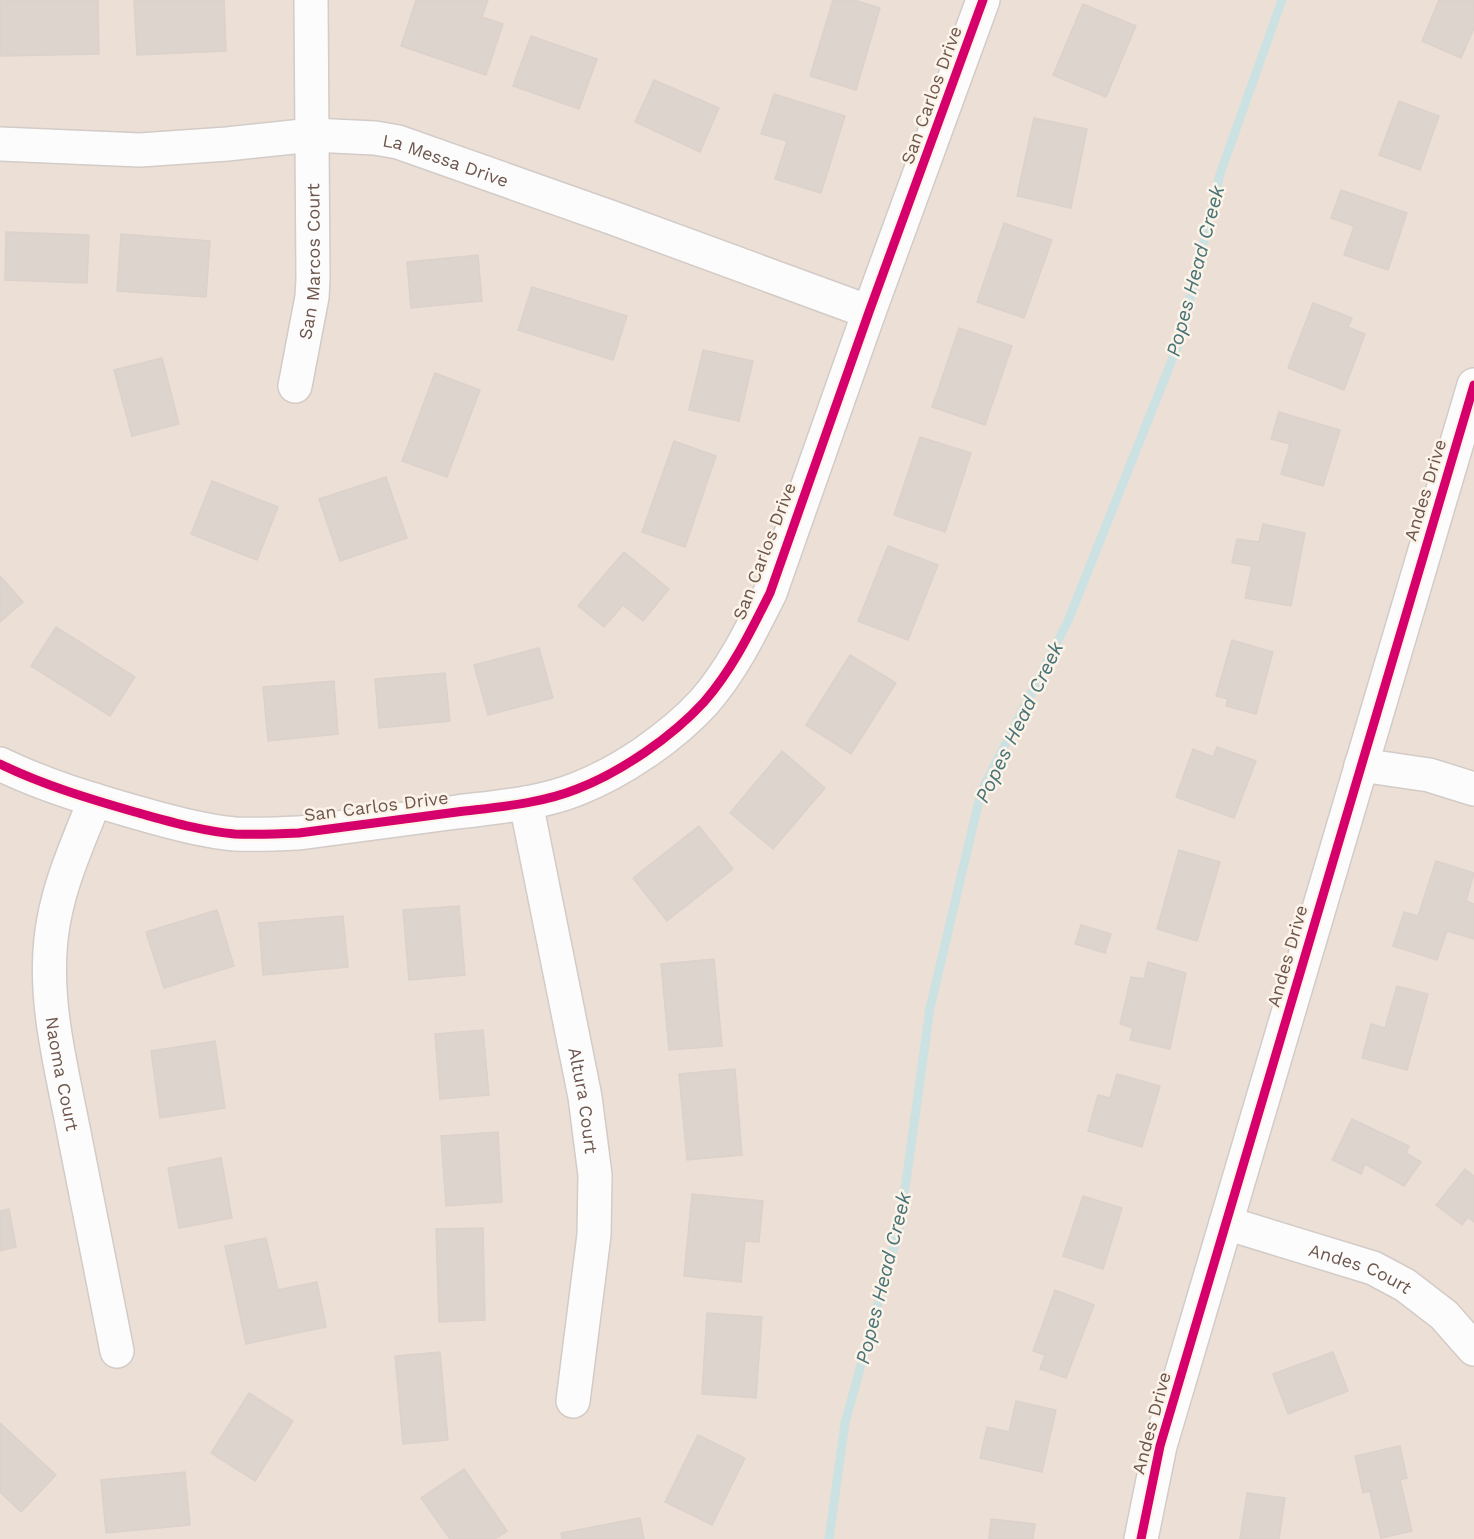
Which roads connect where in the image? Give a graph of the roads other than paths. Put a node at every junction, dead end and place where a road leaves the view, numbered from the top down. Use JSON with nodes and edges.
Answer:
{"nodes":[{"id":1,"x":310,"y":0,"type":"edge"},
{"id":2,"x":983,"y":0,"type":"edge"},
{"id":3,"x":312,"y":135,"type":"junction"},
{"id":4,"x":0,"y":144,"type":"edge"},
{"id":5,"x":869,"y":312,"type":"junction"},
{"id":6,"x":1474,"y":385,"type":"edge"},
{"id":7,"x":295,"y":386,"type":"dead end"},
{"id":8,"x":0,"y":764,"type":"edge"},
{"id":9,"x":1361,"y":765,"type":"junction"},
{"id":10,"x":1474,"y":789,"type":"edge"},
{"id":11,"x":95,"y":800,"type":"junction"},
{"id":12,"x":526,"y":803,"type":"junction"},
{"id":13,"x":1226,"y":1223,"type":"junction"},
{"id":14,"x":1474,"y":1349,"type":"edge"},
{"id":15,"x":117,"y":1351,"type":"dead end"},
{"id":16,"x":573,"y":1401,"type":"dead end"},
{"id":17,"x":1141,"y":1539,"type":"edge"}],
"edges":[{"from":1,"to":3,"type":"street","name":"San Marcos Court"},
{"from":2,"to":5,"type":"street","name":"San Carlos Drive"},
{"from":3,"to":4,"type":"street","name":"La Messa Drive"},
{"from":3,"to":5,"type":"street","name":"La Messa Drive"},
{"from":3,"to":7,"type":"street","name":"San Marcos Court"},
{"from":5,"to":12,"type":"street","name":"San Carlos Drive"},
{"from":6,"to":9,"type":"street","name":"Andes Drive"},
{"from":8,"to":11,"type":"street","name":"San Carlos Drive"},
{"from":9,"to":10,"type":"street"},
{"from":9,"to":13,"type":"street","name":"Andes Drive"},
{"from":11,"to":12,"type":"street","name":"San Carlos Drive"},
{"from":11,"to":15,"type":"street","name":"Naoma Court"},
{"from":12,"to":16,"type":"street","name":"Altura Court"},
{"from":13,"to":14,"type":"street","name":"Andes Court"},
{"from":13,"to":17,"type":"street","name":"Andes Drive"}]}
